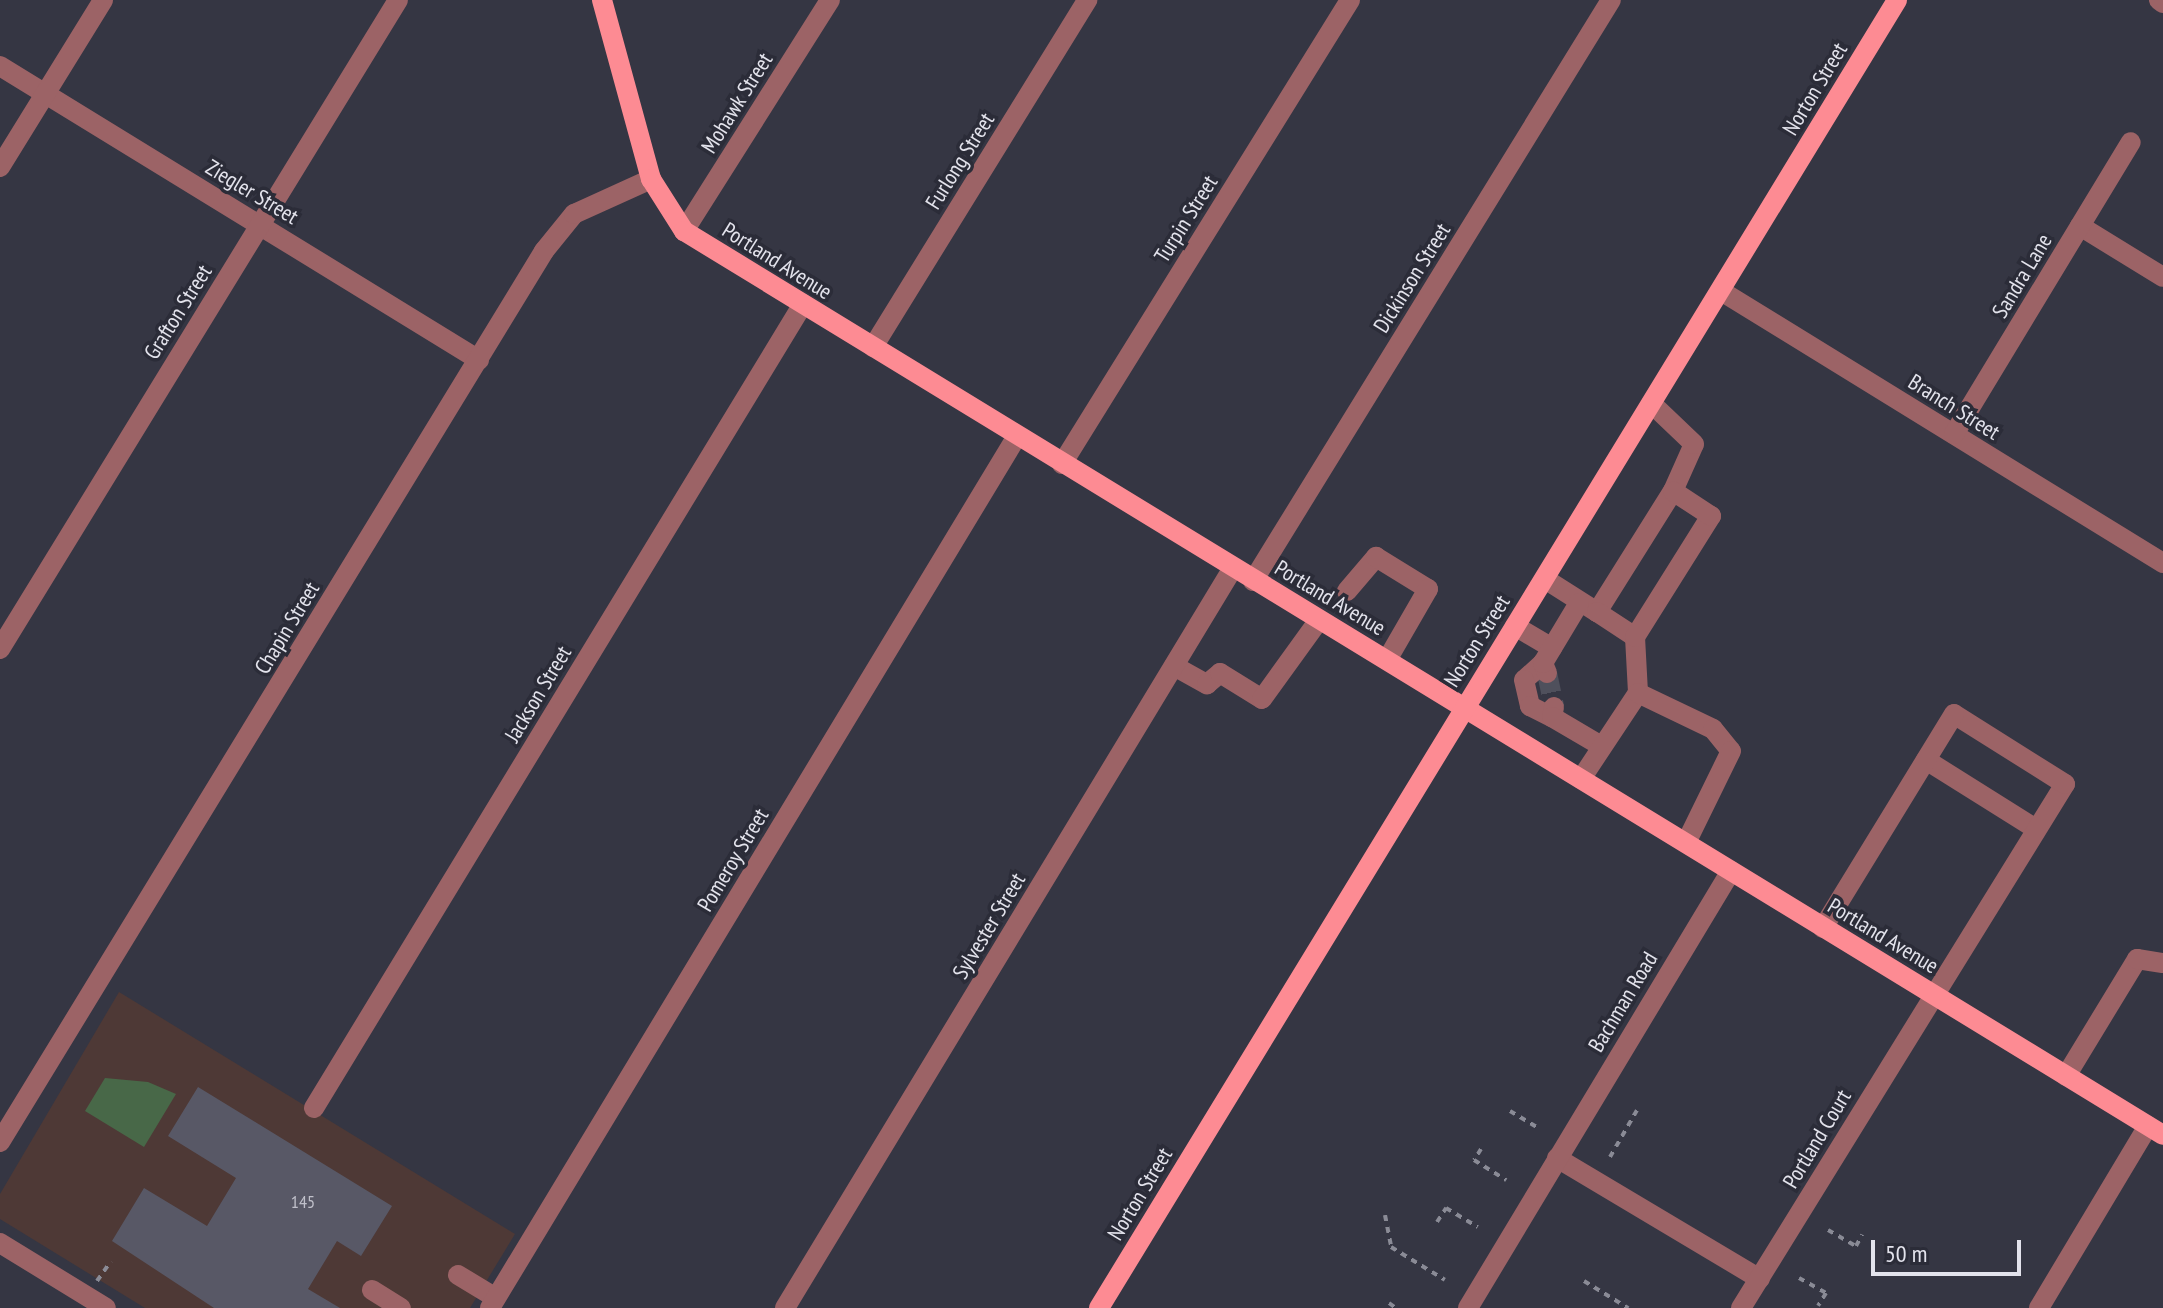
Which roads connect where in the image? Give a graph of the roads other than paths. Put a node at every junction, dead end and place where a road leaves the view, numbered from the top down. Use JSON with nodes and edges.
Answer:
{"nodes":[{"id":1,"x":103,"y":0,"type":"edge"},
{"id":2,"x":398,"y":0,"type":"edge"},
{"id":3,"x":602,"y":0,"type":"edge"},
{"id":4,"x":830,"y":0,"type":"edge"},
{"id":5,"x":1087,"y":0,"type":"edge"},
{"id":6,"x":1350,"y":0,"type":"edge"},
{"id":7,"x":1611,"y":0,"type":"edge"},
{"id":8,"x":1897,"y":0,"type":"edge"},
{"id":9,"x":0,"y":66,"type":"edge"},
{"id":10,"x":45,"y":94,"type":"junction"},
{"id":11,"x":2131,"y":142,"type":"dead end"},
{"id":12,"x":0,"y":167,"type":"edge"},
{"id":13,"x":651,"y":179,"type":"junction"},
{"id":14,"x":260,"y":225,"type":"junction"},
{"id":15,"x":2080,"y":226,"type":"junction"},
{"id":16,"x":684,"y":231,"type":"junction"},
{"id":17,"x":2163,"y":277,"type":"edge"},
{"id":18,"x":1721,"y":291,"type":"junction"},
{"id":19,"x":803,"y":304,"type":"junction"},
{"id":20,"x":873,"y":347,"type":"junction"},
{"id":21,"x":479,"y":360,"type":"junction"},
{"id":22,"x":1651,"y":403,"type":"junction"},
{"id":23,"x":1954,"y":434,"type":"junction"},
{"id":24,"x":1017,"y":436,"type":"junction"},
{"id":25,"x":1062,"y":464,"type":"junction"},
{"id":26,"x":1673,"y":491,"type":"junction"},
{"id":27,"x":2163,"y":563,"type":"edge"},
{"id":28,"x":1233,"y":568,"type":"junction"},
{"id":29,"x":1545,"y":579,"type":"junction"},
{"id":30,"x":1253,"y":581,"type":"junction"},
{"id":31,"x":1347,"y":591,"type":"dead end"},
{"id":32,"x":1588,"y":608,"type":"junction"},
{"id":33,"x":1319,"y":620,"type":"junction"},
{"id":34,"x":1515,"y":626,"type":"junction"},
{"id":35,"x":1635,"y":637,"type":"junction"},
{"id":36,"x":0,"y":649,"type":"edge"},
{"id":37,"x":1387,"y":660,"type":"junction"},
{"id":38,"x":1547,"y":661,"type":"junction"},
{"id":39,"x":1174,"y":666,"type":"junction"},
{"id":40,"x":1638,"y":693,"type":"junction"},
{"id":41,"x":1463,"y":707,"type":"junction"},
{"id":42,"x":1598,"y":744,"type":"junction"},
{"id":43,"x":1926,"y":760,"type":"junction"},
{"id":44,"x":1581,"y":779,"type":"junction"},
{"id":45,"x":2036,"y":829,"type":"junction"},
{"id":46,"x":1686,"y":843,"type":"junction"},
{"id":47,"x":1731,"y":871,"type":"junction"},
{"id":48,"x":1823,"y":928,"type":"junction"},
{"id":49,"x":2163,"y":963,"type":"edge"},
{"id":50,"x":1933,"y":995,"type":"junction"},
{"id":51,"x":2066,"y":1076,"type":"junction"},
{"id":52,"x":314,"y":1108,"type":"dead end"},
{"id":53,"x":2156,"y":1131,"type":"edge"},
{"id":54,"x":0,"y":1142,"type":"edge"},
{"id":55,"x":1557,"y":1158,"type":"junction"},
{"id":56,"x":0,"y":1243,"type":"edge"},
{"id":57,"x":458,"y":1275,"type":"dead end"},
{"id":58,"x":1760,"y":1279,"type":"junction"},
{"id":59,"x":372,"y":1290,"type":"dead end"},
{"id":60,"x":493,"y":1303,"type":"edge"},
{"id":61,"x":106,"y":1308,"type":"edge"},
{"id":62,"x":401,"y":1308,"type":"edge"},
{"id":63,"x":785,"y":1308,"type":"edge"},
{"id":64,"x":1099,"y":1308,"type":"edge"},
{"id":65,"x":1468,"y":1308,"type":"edge"},
{"id":66,"x":1741,"y":1308,"type":"edge"},
{"id":67,"x":2039,"y":1308,"type":"edge"}],
"edges":[{"from":1,"to":10,"type":"street"},
{"from":2,"to":14,"type":"street","name":"Grafton Street"},
{"from":3,"to":13,"type":"main road","name":"Portland Avenue"},
{"from":4,"to":16,"type":"street","name":"Mohawk Street"},
{"from":5,"to":20,"type":"street","name":"Furlong Street"},
{"from":6,"to":25,"type":"street","name":"Turpin Street"},
{"from":7,"to":30,"type":"street","name":"Dickinson Street"},
{"from":8,"to":18,"type":"main road","name":"Norton Street"},
{"from":9,"to":10,"type":"street","name":"Ziegler Street"},
{"from":10,"to":12,"type":"street"},
{"from":10,"to":14,"type":"street","name":"Ziegler Street"},
{"from":11,"to":15,"type":"street","name":"Sandra Lane"},
{"from":13,"to":16,"type":"main road","name":"Portland Avenue"},
{"from":13,"to":21,"type":"street","name":"Chapin Street"},
{"from":14,"to":21,"type":"street","name":"Ziegler Street"},
{"from":14,"to":36,"type":"street","name":"Grafton Street"},
{"from":15,"to":17,"type":"street"},
{"from":15,"to":23,"type":"street","name":"Sandra Lane"},
{"from":16,"to":19,"type":"main road","name":"Portland Avenue"},
{"from":18,"to":22,"type":"main road","name":"Norton Street"},
{"from":18,"to":23,"type":"street","name":"Branch Street"},
{"from":19,"to":20,"type":"main road","name":"Portland Avenue"},
{"from":19,"to":52,"type":"street","name":"Jackson Street"},
{"from":20,"to":24,"type":"main road","name":"Portland Avenue"},
{"from":21,"to":54,"type":"street","name":"Chapin Street"},
{"from":22,"to":26,"type":"street"},
{"from":22,"to":29,"type":"main road","name":"Norton Street"},
{"from":23,"to":27,"type":"street","name":"Branch Street"},
{"from":24,"to":25,"type":"main road","name":"Portland Avenue"},
{"from":24,"to":60,"type":"street","name":"Pomeroy Street"},
{"from":25,"to":28,"type":"main road","name":"Portland Avenue"},
{"from":26,"to":32,"type":"street"},
{"from":26,"to":35,"type":"street"},
{"from":28,"to":30,"type":"main road","name":"Portland Avenue"},
{"from":28,"to":39,"type":"street","name":"Sylvester Street"},
{"from":29,"to":32,"type":"street"},
{"from":29,"to":34,"type":"main road","name":"Norton Street"},
{"from":30,"to":33,"type":"main road","name":"Portland Avenue"},
{"from":31,"to":37,"type":"street"},
{"from":32,"to":35,"type":"street"},
{"from":32,"to":38,"type":"street"},
{"from":33,"to":37,"type":"main road","name":"Portland Avenue"},
{"from":33,"to":39,"type":"street"},
{"from":34,"to":38,"type":"street"},
{"from":34,"to":41,"type":"main road","name":"Norton Street"},
{"from":35,"to":40,"type":"street"},
{"from":37,"to":41,"type":"main road","name":"Portland Avenue"},
{"from":38,"to":42,"type":"street"},
{"from":39,"to":63,"type":"street","name":"Sylvester Street"},
{"from":40,"to":42,"type":"street"},
{"from":40,"to":46,"type":"street"},
{"from":41,"to":44,"type":"main road","name":"Portland Avenue"},
{"from":41,"to":64,"type":"main road","name":"Norton Street"},
{"from":42,"to":44,"type":"street"},
{"from":43,"to":45,"type":"street"},
{"from":43,"to":45,"type":"street","name":"Portland Court"},
{"from":43,"to":48,"type":"street"},
{"from":44,"to":46,"type":"main road","name":"Portland Avenue"},
{"from":45,"to":50,"type":"street","name":"Portland Court"},
{"from":46,"to":47,"type":"main road","name":"Portland Avenue"},
{"from":47,"to":48,"type":"main road","name":"Portland Avenue"},
{"from":47,"to":55,"type":"street","name":"Bachman Road"},
{"from":48,"to":50,"type":"main road","name":"Portland Avenue"},
{"from":49,"to":51,"type":"street"},
{"from":50,"to":51,"type":"main road","name":"Portland Avenue"},
{"from":50,"to":58,"type":"street","name":"Portland Court"},
{"from":51,"to":53,"type":"main road","name":"Portland Avenue"},
{"from":53,"to":67,"type":"street"},
{"from":55,"to":58,"type":"street"},
{"from":55,"to":65,"type":"street"},
{"from":56,"to":61,"type":"street"},
{"from":57,"to":60,"type":"street"},
{"from":58,"to":66,"type":"street","name":"Portland Court"},
{"from":59,"to":62,"type":"street"}]}
